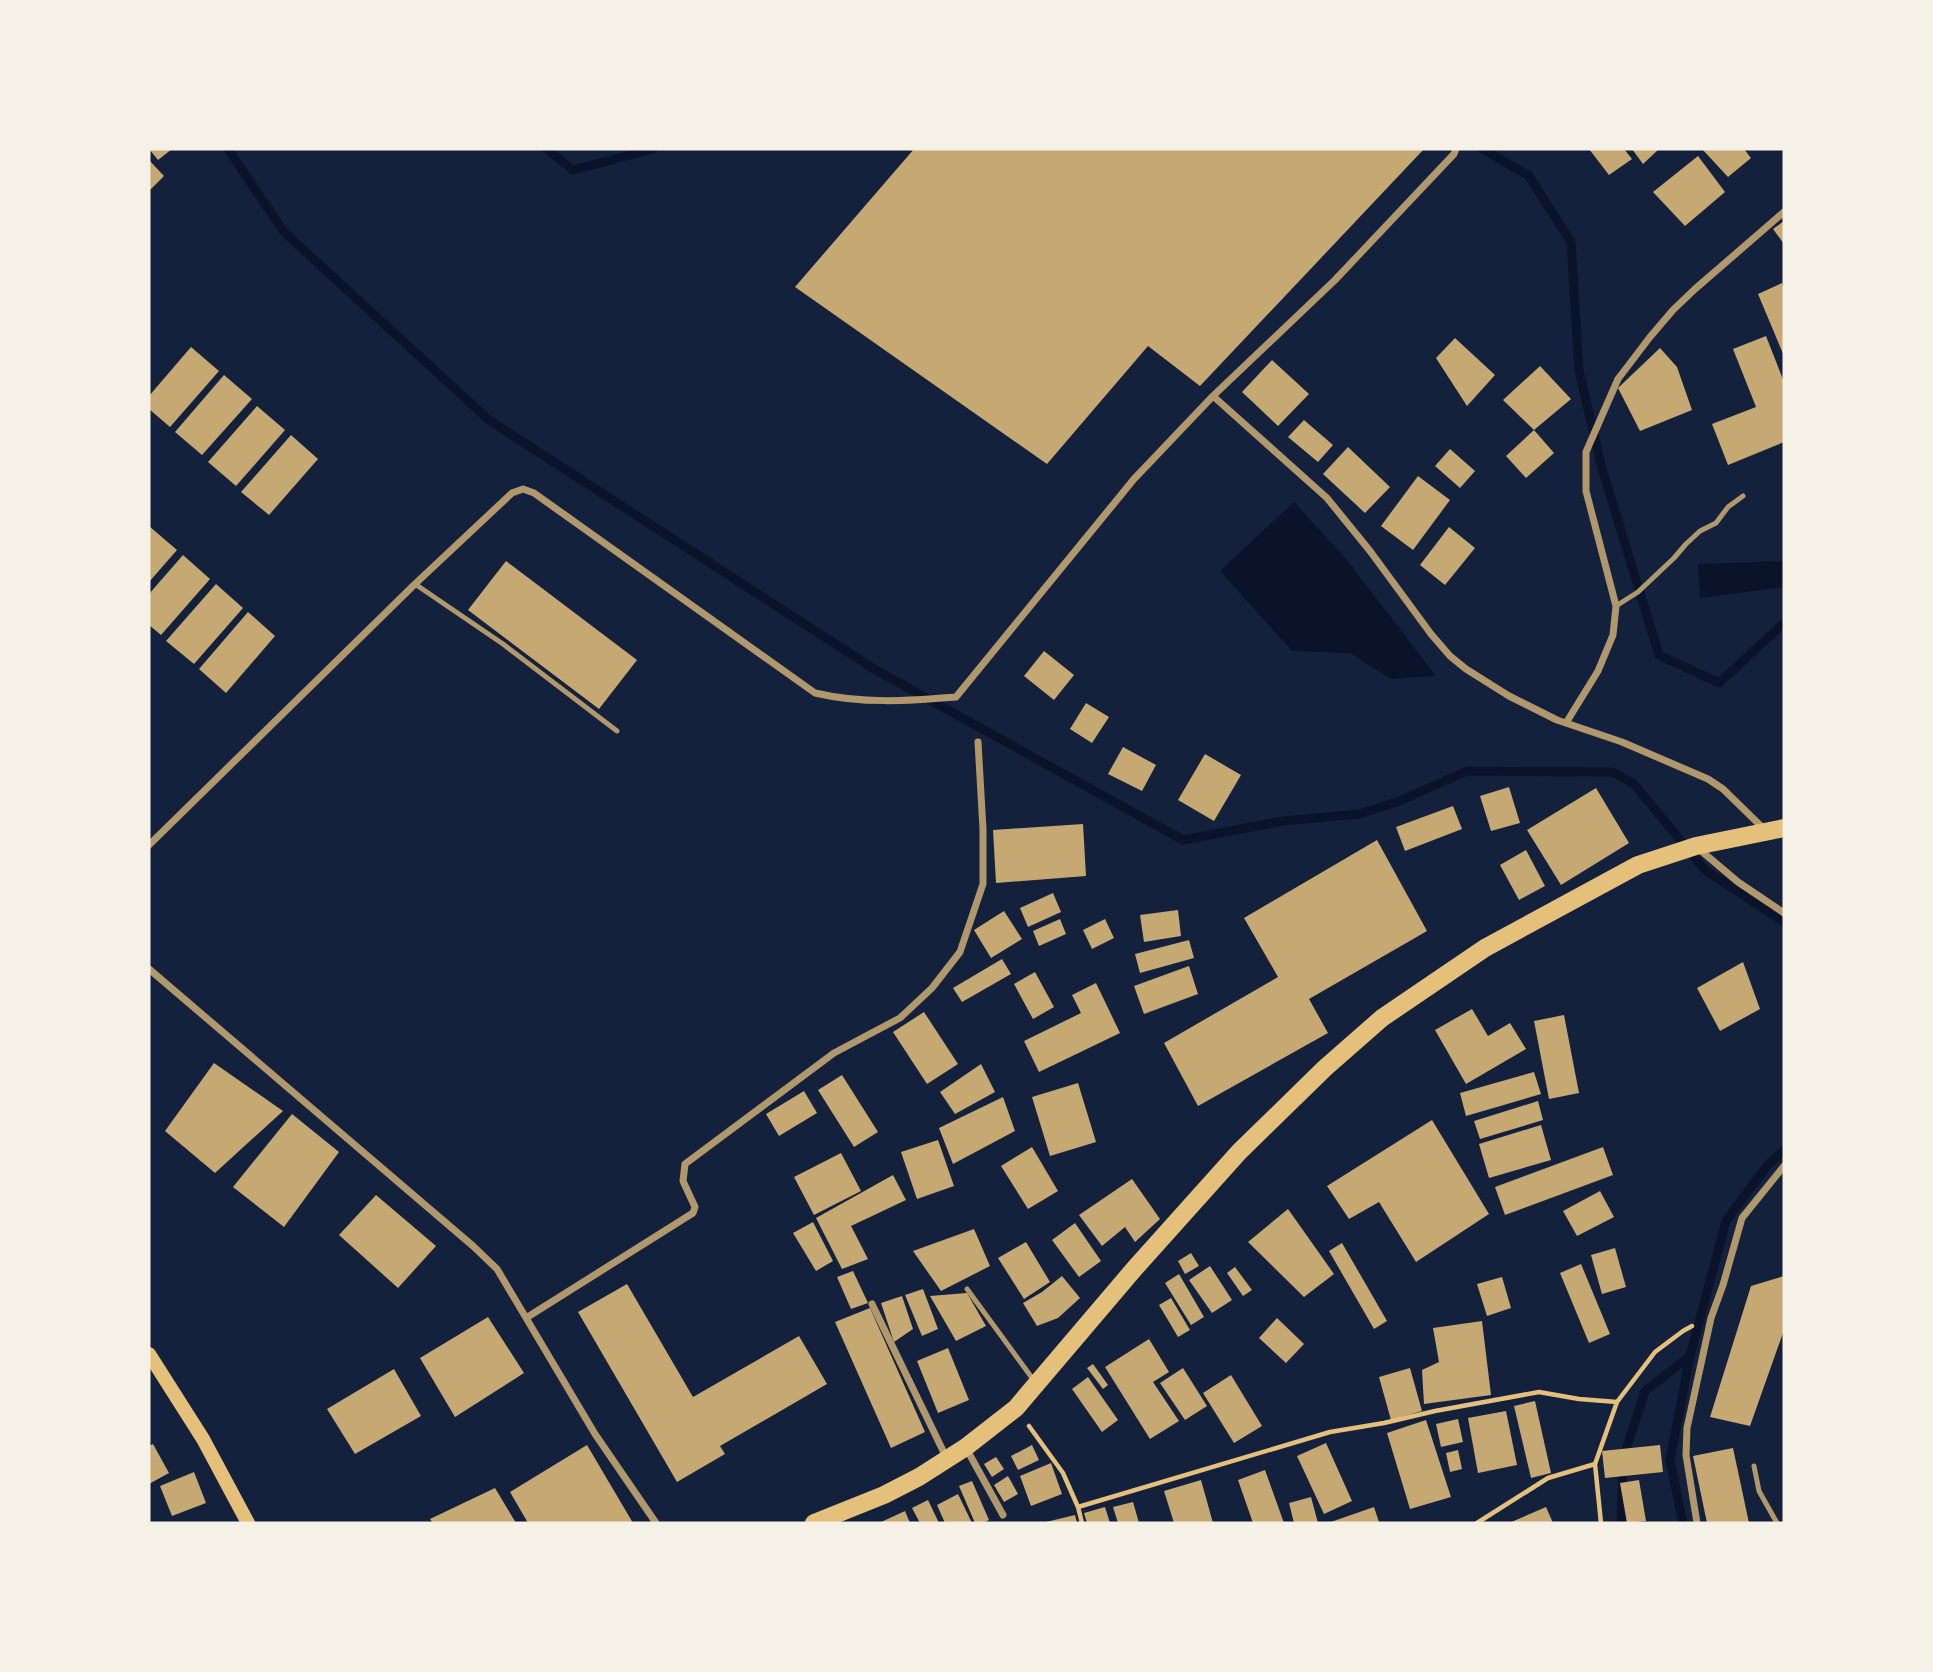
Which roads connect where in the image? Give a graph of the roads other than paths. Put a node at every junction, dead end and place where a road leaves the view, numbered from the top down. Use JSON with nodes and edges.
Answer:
{"nodes":[{"id":1,"x":1455,"y":152,"type":"edge"},
{"id":2,"x":1784,"y":212,"type":"edge"},
{"id":3,"x":1213,"y":396,"type":"junction"},
{"id":4,"x":1743,"y":496,"type":"dead end"},
{"id":5,"x":415,"y":584,"type":"junction"},
{"id":6,"x":1616,"y":606,"type":"junction"},
{"id":7,"x":1566,"y":723,"type":"junction"},
{"id":8,"x":617,"y":731,"type":"dead end"},
{"id":9,"x":978,"y":742,"type":"dead end"},
{"id":10,"x":1784,"y":828,"type":"edge"},
{"id":11,"x":1765,"y":830,"type":"junction"},
{"id":12,"x":149,"y":845,"type":"edge"},
{"id":13,"x":1696,"y":846,"type":"junction"},
{"id":14,"x":1784,"y":913,"type":"edge"},
{"id":15,"x":149,"y":969,"type":"edge"},
{"id":16,"x":1784,"y":1166,"type":"edge"},
{"id":17,"x":967,"y":1289,"type":"dead end"},
{"id":18,"x":872,"y":1304,"type":"dead end"},
{"id":19,"x":526,"y":1318,"type":"junction"},
{"id":20,"x":149,"y":1354,"type":"edge"},
{"id":21,"x":1036,"y":1385,"type":"junction"},
{"id":22,"x":966,"y":1447,"type":"junction"},
{"id":23,"x":948,"y":1460,"type":"junction"},
{"id":24,"x":1754,"y":1466,"type":"dead end"},
{"id":25,"x":1003,"y":1515,"type":"dead end"},
{"id":26,"x":248,"y":1523,"type":"edge"},
{"id":27,"x":656,"y":1523,"type":"edge"},
{"id":28,"x":814,"y":1523,"type":"edge"},
{"id":29,"x":1697,"y":1523,"type":"edge"},
{"id":30,"x":1777,"y":1523,"type":"edge"}],
"edges":[{"from":1,"to":3,"type":"street"},
{"from":2,"to":6,"type":"street"},
{"from":3,"to":5,"type":"street"},
{"from":3,"to":7,"type":"street"},
{"from":4,"to":6,"type":"lane"},
{"from":5,"to":8,"type":"lane"},
{"from":5,"to":12,"type":"street"},
{"from":6,"to":7,"type":"street"},
{"from":7,"to":11,"type":"street"},
{"from":9,"to":19,"type":"street"},
{"from":10,"to":11,"type":"main road"},
{"from":11,"to":13,"type":"main road"},
{"from":13,"to":14,"type":"street"},
{"from":13,"to":21,"type":"main road"},
{"from":15,"to":19,"type":"street"},
{"from":16,"to":29,"type":"street"},
{"from":17,"to":21,"type":"lane"},
{"from":18,"to":23,"type":"street"},
{"from":19,"to":27,"type":"street"},
{"from":20,"to":26,"type":"main road"},
{"from":21,"to":22,"type":"main road"},
{"from":22,"to":23,"type":"main road"},
{"from":22,"to":25,"type":"street"},
{"from":23,"to":28,"type":"main road"},
{"from":24,"to":30,"type":"lane"}]}
